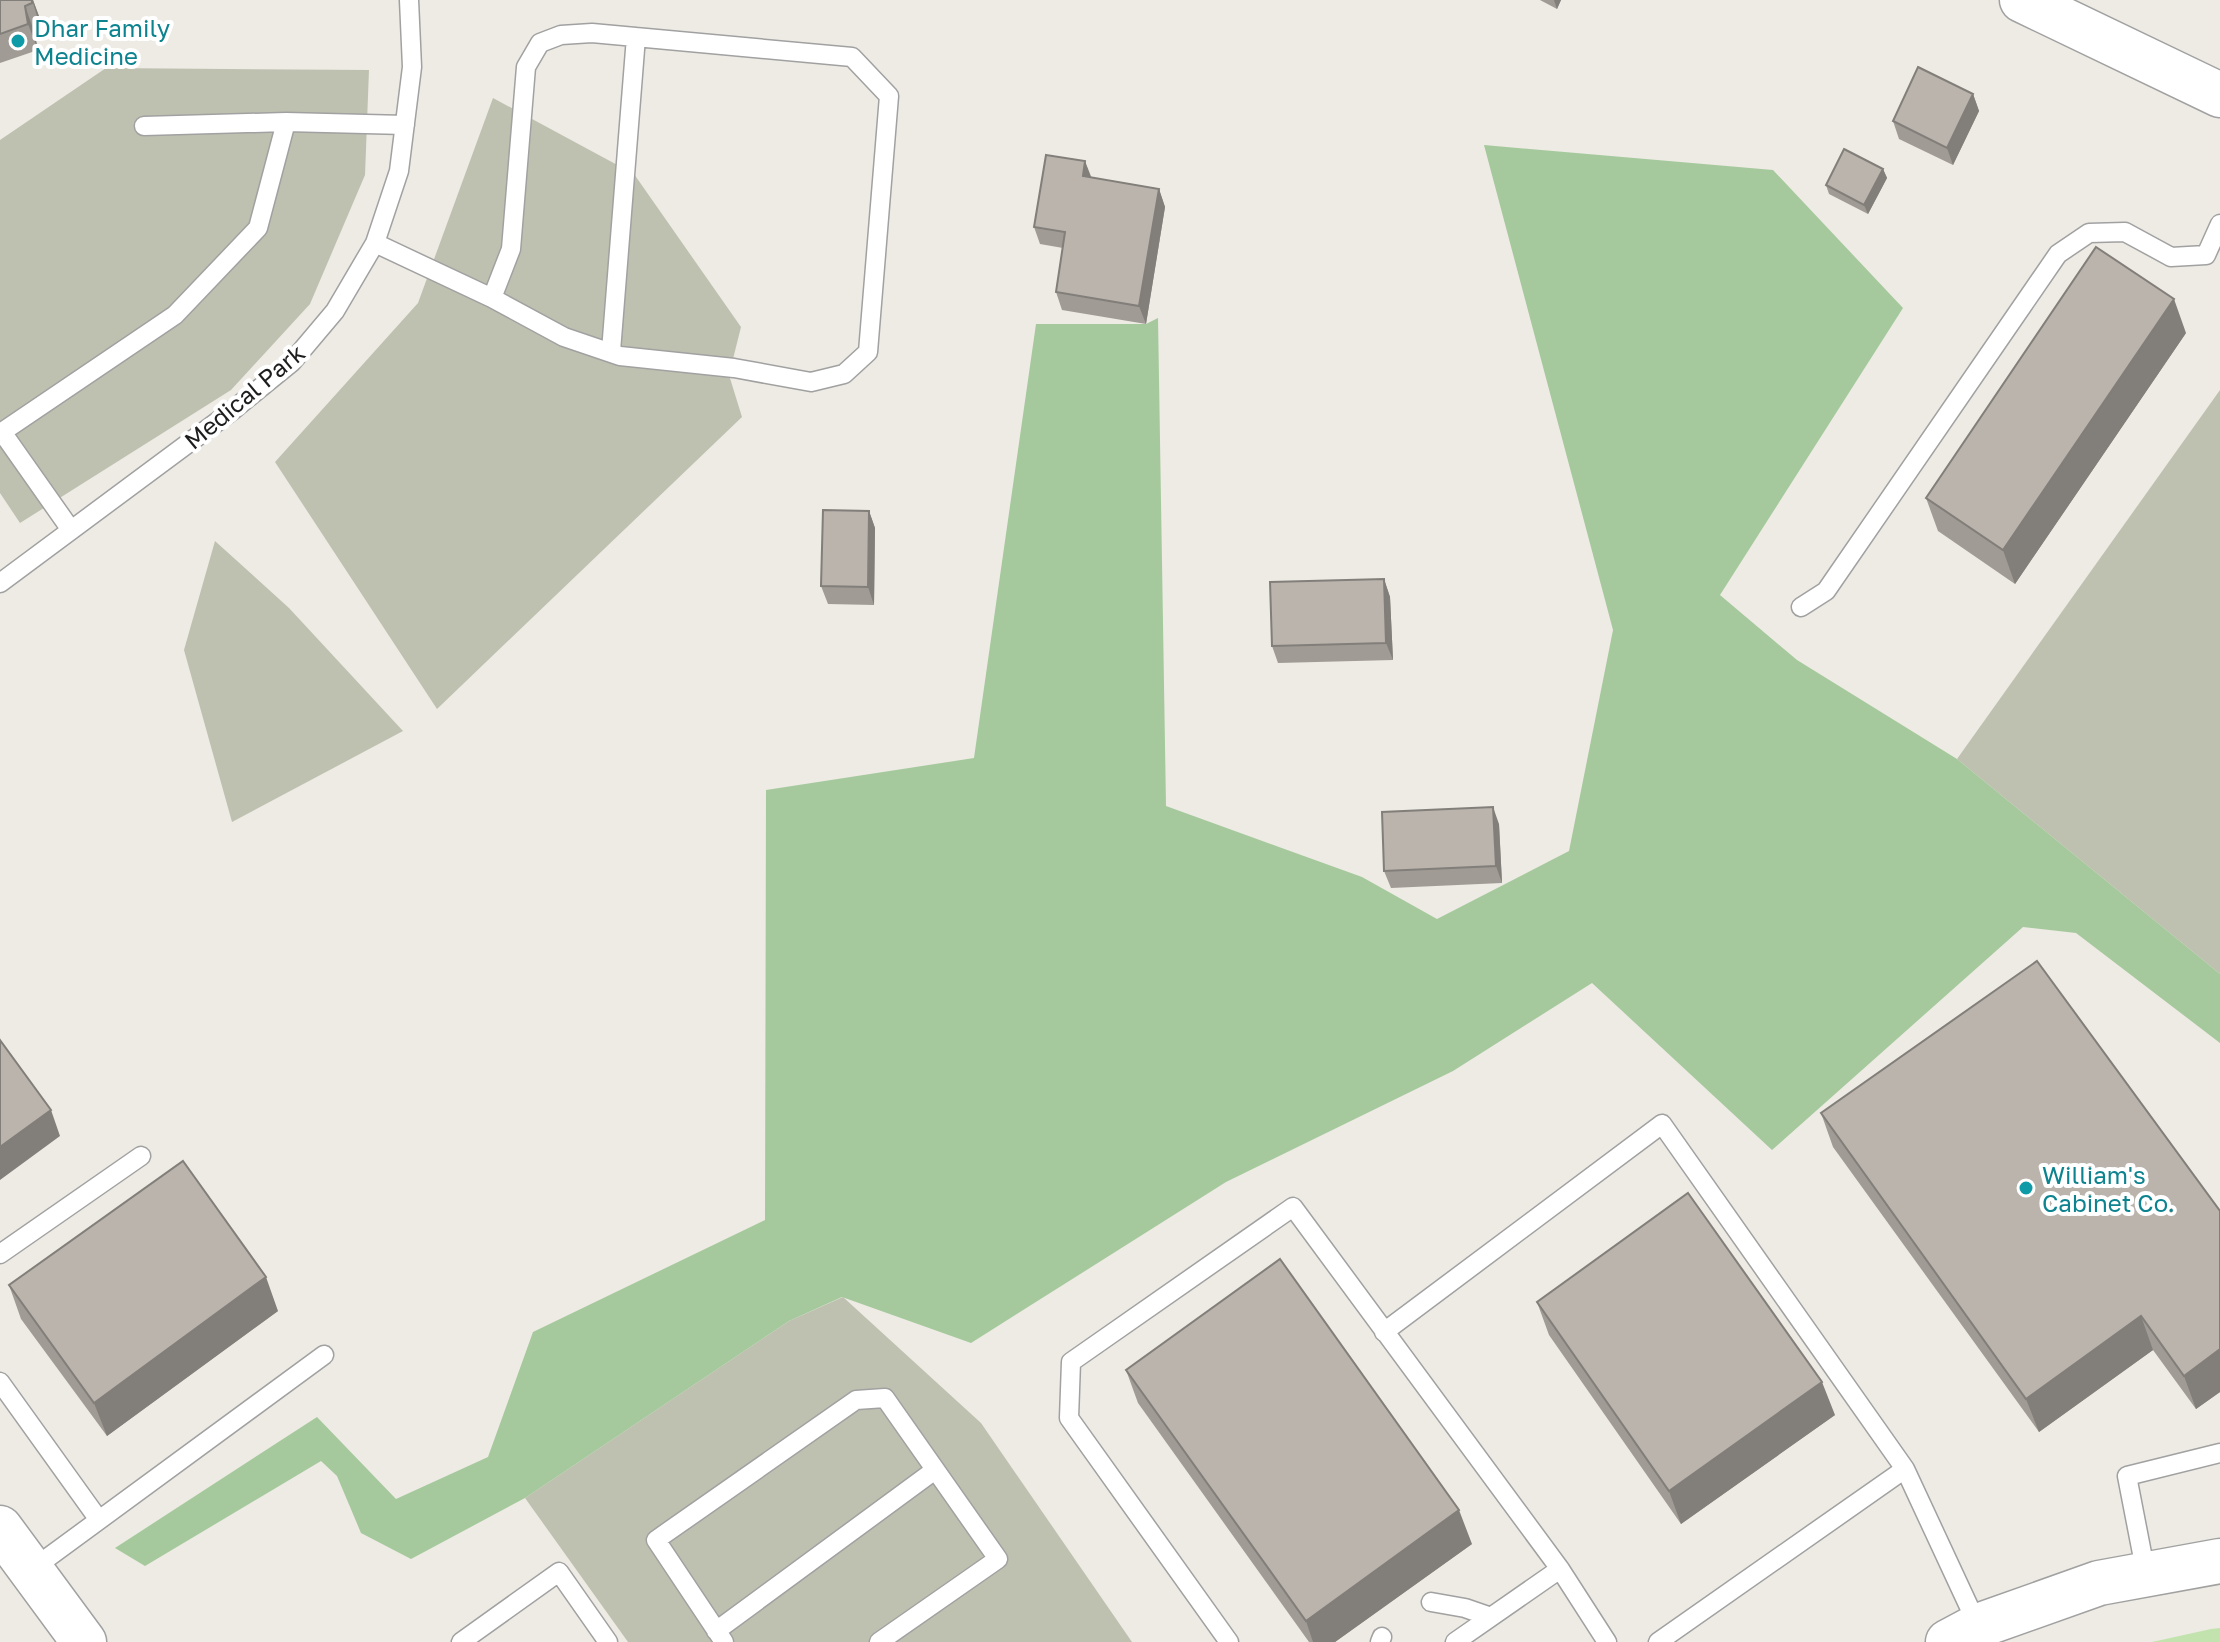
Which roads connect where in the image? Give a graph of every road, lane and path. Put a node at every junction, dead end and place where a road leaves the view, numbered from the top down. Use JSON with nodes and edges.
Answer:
{"nodes":[{"id":1,"x":409,"y":0,"type":"edge"},
{"id":2,"x":2022,"y":0,"type":"edge"},
{"id":3,"x":636,"y":37,"type":"junction"},
{"id":4,"x":2220,"y":95,"type":"edge"},
{"id":5,"x":286,"y":122,"type":"junction"},
{"id":6,"x":405,"y":125,"type":"junction"},
{"id":7,"x":144,"y":126,"type":"dead end"},
{"id":8,"x":2220,"y":224,"type":"edge"},
{"id":9,"x":375,"y":243,"type":"junction"},
{"id":10,"x":492,"y":298,"type":"junction"},
{"id":11,"x":611,"y":351,"type":"junction"},
{"id":12,"x":71,"y":530,"type":"junction"},
{"id":13,"x":0,"y":583,"type":"edge"},
{"id":14,"x":1801,"y":607,"type":"dead end"},
{"id":15,"x":141,"y":1156,"type":"dead end"},
{"id":16,"x":0,"y":1254,"type":"edge"},
{"id":17,"x":1384,"y":1332,"type":"junction"},
{"id":18,"x":324,"y":1355,"type":"dead end"},
{"id":19,"x":0,"y":1382,"type":"edge"},
{"id":20,"x":2220,"y":1453,"type":"edge"},
{"id":21,"x":1905,"y":1469,"type":"junction"},
{"id":22,"x":935,"y":1470,"type":"junction"},
{"id":23,"x":99,"y":1520,"type":"junction"},
{"id":24,"x":0,"y":1528,"type":"edge"},
{"id":25,"x":2220,"y":1561,"type":"edge"},
{"id":26,"x":1560,"y":1569,"type":"junction"},
{"id":27,"x":31,"y":1570,"type":"junction"},
{"id":28,"x":2146,"y":1574,"type":"junction"},
{"id":29,"x":1431,"y":1602,"type":"dead end"},
{"id":30,"x":1491,"y":1617,"type":"junction"},
{"id":31,"x":1963,"y":1634,"type":"edge"},
{"id":32,"x":720,"y":1636,"type":"edge"},
{"id":33,"x":84,"y":1642,"type":"edge"},
{"id":34,"x":461,"y":1642,"type":"edge"},
{"id":35,"x":608,"y":1642,"type":"edge"},
{"id":36,"x":879,"y":1642,"type":"edge"},
{"id":37,"x":1229,"y":1642,"type":"edge"},
{"id":38,"x":1455,"y":1642,"type":"edge"},
{"id":39,"x":1607,"y":1642,"type":"edge"},
{"id":40,"x":1658,"y":1642,"type":"edge"}],
"edges":[{"from":1,"to":6,"type":"lane","name":"Medical Park"},
{"from":2,"to":4,"type":"street"},
{"from":3,"to":10,"type":"lane"},
{"from":3,"to":11,"type":"lane"},
{"from":3,"to":11,"type":"lane"},
{"from":5,"to":6,"type":"lane"},
{"from":5,"to":7,"type":"lane"},
{"from":5,"to":12,"type":"lane"},
{"from":6,"to":9,"type":"lane","name":"Medical Park"},
{"from":8,"to":14,"type":"lane"},
{"from":9,"to":10,"type":"lane"},
{"from":9,"to":12,"type":"lane","name":"Medical Park"},
{"from":10,"to":11,"type":"lane"},
{"from":12,"to":13,"type":"lane","name":"Medical Park"},
{"from":15,"to":16,"type":"lane"},
{"from":17,"to":21,"type":"lane"},
{"from":17,"to":26,"type":"lane"},
{"from":17,"to":37,"type":"lane"},
{"from":18,"to":23,"type":"lane"},
{"from":19,"to":23,"type":"lane"},
{"from":20,"to":28,"type":"lane"},
{"from":21,"to":31,"type":"lane"},
{"from":21,"to":40,"type":"lane"},
{"from":22,"to":32,"type":"lane"},
{"from":22,"to":32,"type":"lane"},
{"from":22,"to":36,"type":"lane"},
{"from":23,"to":27,"type":"lane"},
{"from":24,"to":27,"type":"street"},
{"from":25,"to":28,"type":"street"},
{"from":26,"to":30,"type":"lane"},
{"from":26,"to":39,"type":"lane"},
{"from":27,"to":33,"type":"street"},
{"from":28,"to":31,"type":"street"},
{"from":29,"to":30,"type":"lane"},
{"from":30,"to":38,"type":"lane"},
{"from":34,"to":35,"type":"lane"}]}
